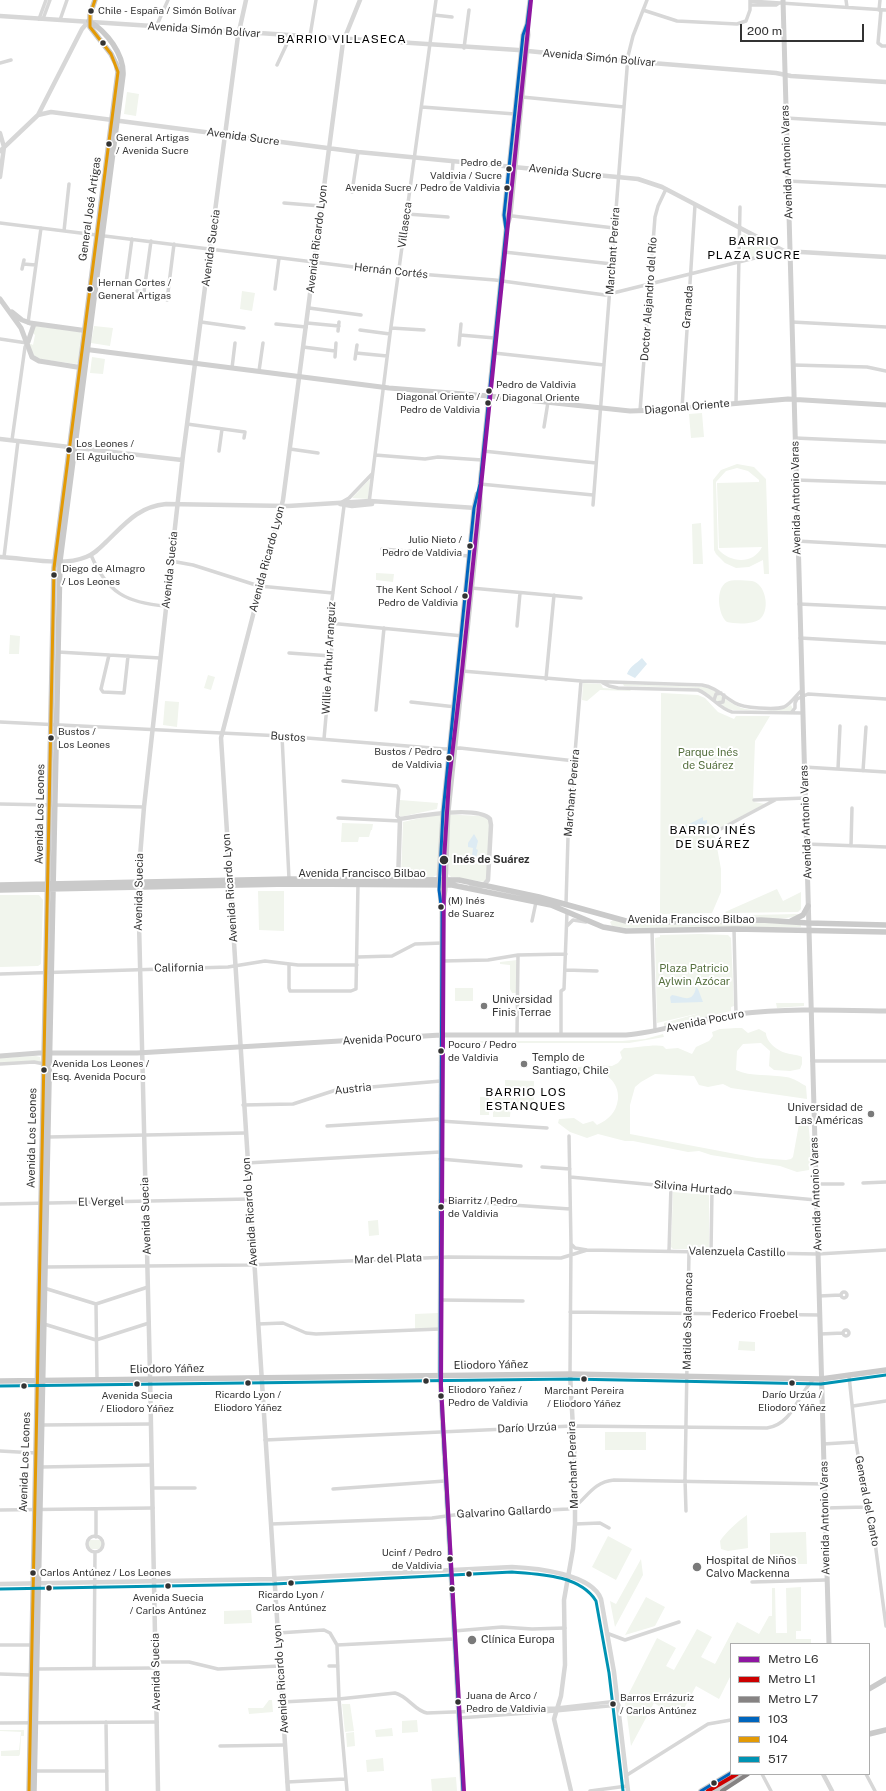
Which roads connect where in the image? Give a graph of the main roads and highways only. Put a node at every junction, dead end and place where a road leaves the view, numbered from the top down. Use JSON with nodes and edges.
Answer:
{"nodes":[{"id":1,"x":95,"y":0,"type":"edge"},
{"id":2,"x":530,"y":0,"type":"edge"},
{"id":3,"x":781,"y":2,"type":"edge"},
{"id":4,"x":524,"y":51,"type":"junction"},
{"id":5,"x":513,"y":166,"type":"junction"},
{"id":6,"x":0,"y":299,"type":"edge"},
{"id":7,"x":8,"y":308,"type":"junction"},
{"id":8,"x":34,"y":324,"type":"junction"},
{"id":9,"x":87,"y":331,"type":"junction"},
{"id":10,"x":28,"y":342,"type":"junction"},
{"id":11,"x":84,"y":349,"type":"junction"},
{"id":12,"x":82,"y":368,"type":"junction"},
{"id":13,"x":489,"y":396,"type":"junction"},
{"id":14,"x":794,"y":399,"type":"junction"},
{"id":15,"x":886,"y":405,"type":"edge"},
{"id":16,"x":477,"y":508,"type":"junction"},
{"id":17,"x":57,"y":561,"type":"junction"},
{"id":18,"x":468,"y":588,"type":"junction"},
{"id":19,"x":54,"y":725,"type":"junction"},
{"id":20,"x":398,"y":881,"type":"junction"},
{"id":21,"x":442,"y":882,"type":"junction"},
{"id":22,"x":230,"y":883,"type":"junction"},
{"id":23,"x":0,"y":885,"type":"edge"},
{"id":24,"x":51,"y":887,"type":"junction"},
{"id":25,"x":0,"y":890,"type":"edge"},
{"id":26,"x":808,"y":906,"type":"junction"},
{"id":27,"x":567,"y":907,"type":"junction"},
{"id":28,"x":602,"y":915,"type":"junction"},
{"id":29,"x":612,"y":918,"type":"junction"},
{"id":30,"x":787,"y":922,"type":"junction"},
{"id":31,"x":808,"y":923,"type":"junction"},
{"id":32,"x":598,"y":924,"type":"junction"},
{"id":33,"x":886,"y":924,"type":"edge"},
{"id":34,"x":609,"y":928,"type":"junction"},
{"id":35,"x":808,"y":930,"type":"junction"},
{"id":36,"x":886,"y":932,"type":"edge"},
{"id":37,"x":810,"y":1009,"type":"junction"},
{"id":38,"x":886,"y":1011,"type":"edge"},
{"id":39,"x":441,"y":1035,"type":"junction"},
{"id":40,"x":47,"y":1054,"type":"junction"},
{"id":41,"x":0,"y":1056,"type":"edge"},
{"id":42,"x":44,"y":1203,"type":"junction"},
{"id":43,"x":886,"y":1370,"type":"edge"},
{"id":44,"x":440,"y":1376,"type":"junction"},
{"id":45,"x":821,"y":1379,"type":"junction"},
{"id":46,"x":40,"y":1380,"type":"junction"},
{"id":47,"x":0,"y":1381,"type":"edge"},
{"id":48,"x":829,"y":1643,"type":"edge"},
{"id":49,"x":886,"y":1679,"type":"edge"},
{"id":50,"x":870,"y":1688,"type":"edge"},
{"id":51,"x":33,"y":1723,"type":"junction"},
{"id":52,"x":885,"y":1732,"type":"edge"},
{"id":53,"x":870,"y":1734,"type":"edge"},
{"id":54,"x":730,"y":1774,"type":"edge"},
{"id":55,"x":744,"y":1775,"type":"edge"},
{"id":56,"x":28,"y":1791,"type":"edge"},
{"id":57,"x":34,"y":1791,"type":"edge"},
{"id":58,"x":463,"y":1791,"type":"edge"},
{"id":59,"x":701,"y":1791,"type":"edge"},
{"id":60,"x":716,"y":1791,"type":"edge"}],
"edges":[{"from":1,"to":9,"type":"main road","name":"General José Artigas"},
{"from":2,"to":4,"type":"main road"},
{"from":3,"to":14,"type":"main road","name":"Avenida Antonio Varas"},
{"from":4,"to":5,"type":"main road"},
{"from":4,"to":5,"type":"main road"},
{"from":5,"to":13,"type":"main road"},
{"from":6,"to":7,"type":"main road"},
{"from":7,"to":8,"type":"main road"},
{"from":7,"to":10,"type":"main road"},
{"from":8,"to":9,"type":"main road"},
{"from":8,"to":10,"type":"main road"},
{"from":9,"to":11,"type":"main road","name":"General José Artigas"},
{"from":10,"to":12,"type":"main road"},
{"from":11,"to":12,"type":"main road","name":"General José Artigas"},
{"from":11,"to":13,"type":"main road","name":"Diagonal Oriente"},
{"from":12,"to":17,"type":"main road","name":"Avenida Los Leones"},
{"from":13,"to":14,"type":"main road","name":"Diagonal Oriente"},
{"from":13,"to":16,"type":"main road"},
{"from":14,"to":15,"type":"main road","name":"Diagonal Oriente"},
{"from":14,"to":26,"type":"main road","name":"Avenida Antonio Varas"},
{"from":16,"to":18,"type":"main road"},
{"from":16,"to":18,"type":"main road"},
{"from":17,"to":19,"type":"main road","name":"Avenida Los Leones"},
{"from":17,"to":19,"type":"main road","name":"Avenida Los Leones"},
{"from":18,"to":21,"type":"main road"},
{"from":19,"to":24,"type":"main road","name":"Avenida Los Leones"},
{"from":20,"to":21,"type":"main road","name":"Avenida Francisco Bilbao"},
{"from":20,"to":22,"type":"main road","name":"Avenida Francisco Bilbao"},
{"from":20,"to":22,"type":"main road","name":"Avenida Francisco Bilbao"},
{"from":21,"to":27,"type":"main road","name":"Avenida Francisco Bilbao"},
{"from":21,"to":27,"type":"main road","name":"Avenida Francisco Bilbao"},
{"from":21,"to":39,"type":"main road"},
{"from":22,"to":24,"type":"main road","name":"Avenida Francisco Bilbao"},
{"from":23,"to":24,"type":"main road","name":"Avenida Francisco Bilbao"},
{"from":24,"to":25,"type":"main road","name":"Avenida Francisco Bilbao"},
{"from":24,"to":40,"type":"main road","name":"Avenida Los Leones"},
{"from":26,"to":30,"type":"main road"},
{"from":26,"to":31,"type":"main road","name":"Avenida Antonio Varas"},
{"from":27,"to":28,"type":"main road","name":"Avenida Francisco Bilbao"},
{"from":27,"to":32,"type":"main road","name":"Avenida Francisco Bilbao"},
{"from":28,"to":29,"type":"main road","name":"Avenida Francisco Bilbao"},
{"from":28,"to":32,"type":"main road"},
{"from":29,"to":30,"type":"main road","name":"Avenida Francisco Bilbao"},
{"from":29,"to":34,"type":"main road"},
{"from":30,"to":31,"type":"main road","name":"Avenida Francisco Bilbao"},
{"from":31,"to":33,"type":"main road","name":"Avenida Francisco Bilbao"},
{"from":31,"to":35,"type":"main road","name":"Avenida Antonio Varas"},
{"from":32,"to":34,"type":"main road","name":"Avenida Francisco Bilbao"},
{"from":34,"to":35,"type":"main road","name":"Avenida Francisco Bilbao"},
{"from":35,"to":36,"type":"main road","name":"Avenida Francisco Bilbao"},
{"from":35,"to":37,"type":"main road","name":"Avenida Antonio Varas"},
{"from":37,"to":38,"type":"main road","name":"Avenida Pocuro"},
{"from":37,"to":39,"type":"main road","name":"Avenida Pocuro"},
{"from":37,"to":45,"type":"main road","name":"Avenida Antonio Varas"},
{"from":39,"to":40,"type":"main road","name":"Avenida Pocuro"},
{"from":39,"to":44,"type":"main road"},
{"from":40,"to":41,"type":"main road","name":"Avenida Pocuro"},
{"from":40,"to":42,"type":"main road","name":"Avenida Los Leones"},
{"from":40,"to":42,"type":"main road","name":"Avenida Los Leones"},
{"from":42,"to":46,"type":"main road","name":"Avenida Los Leones"},
{"from":42,"to":46,"type":"main road","name":"Avenida Los Leones"},
{"from":43,"to":45,"type":"main road","name":"Eliodoro Yáñez"},
{"from":44,"to":45,"type":"main road","name":"Eliodoro Yáñez"},
{"from":44,"to":46,"type":"main road","name":"Eliodoro Yáñez"},
{"from":44,"to":58,"type":"main road"},
{"from":45,"to":48,"type":"main road","name":"Avenida Antonio Varas"},
{"from":46,"to":47,"type":"main road","name":"Eliodoro Yáñez"},
{"from":46,"to":51,"type":"main road","name":"Avenida Los Leones"},
{"from":46,"to":51,"type":"main road","name":"Avenida Los Leones"},
{"from":49,"to":50,"type":"main road"},
{"from":51,"to":56,"type":"main road","name":"Avenida Los Leones"},
{"from":51,"to":57,"type":"main road","name":"Avenida Los Leones"},
{"from":52,"to":53,"type":"main road"},
{"from":54,"to":59,"type":"main road"},
{"from":55,"to":60,"type":"main road"}]}
